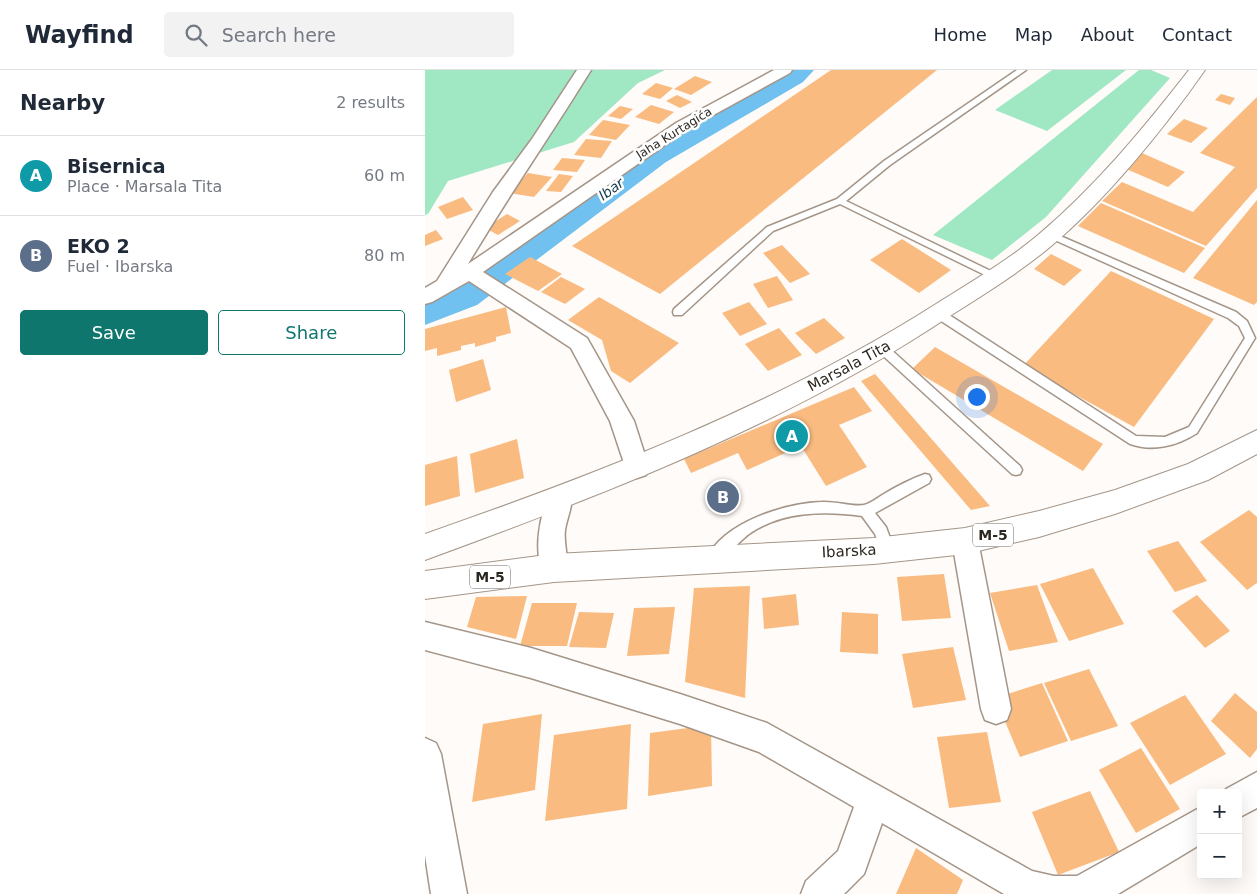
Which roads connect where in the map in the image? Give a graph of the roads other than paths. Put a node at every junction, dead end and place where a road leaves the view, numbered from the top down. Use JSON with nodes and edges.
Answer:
{"nodes":[{"id":1,"x":583,"y":70,"type":"edge"},
{"id":2,"x":1022,"y":70,"type":"edge"},
{"id":3,"x":1197,"y":70,"type":"edge"},
{"id":4,"x":779,"y":72,"type":"edge"},
{"id":5,"x":840,"y":201,"type":"junction"},
{"id":6,"x":1051,"y":235,"type":"junction"},
{"id":7,"x":474,"y":276,"type":"junction"},
{"id":8,"x":994,"y":276,"type":"junction"},
{"id":9,"x":444,"y":287,"type":"junction"},
{"id":10,"x":425,"y":297,"type":"edge"},
{"id":11,"x":678,"y":312,"type":"dead end"},
{"id":12,"x":939,"y":314,"type":"junction"},
{"id":13,"x":883,"y":349,"type":"junction"},
{"id":14,"x":1257,"y":441,"type":"edge"},
{"id":15,"x":637,"y":468,"type":"junction"},
{"id":16,"x":1016,"y":470,"type":"dead end"},
{"id":17,"x":925,"y":479,"type":"dead end"},
{"id":18,"x":560,"y":499,"type":"junction"},
{"id":19,"x":867,"y":511,"type":"junction"},
{"id":20,"x":965,"y":541,"type":"junction"},
{"id":21,"x":425,"y":547,"type":"edge"},
{"id":22,"x":887,"y":549,"type":"junction"},
{"id":23,"x":713,"y":559,"type":"junction"},
{"id":24,"x":554,"y":568,"type":"junction"},
{"id":25,"x":425,"y":586,"type":"edge"},
{"id":26,"x":425,"y":636,"type":"edge"},
{"id":27,"x":997,"y":709,"type":"dead end"},
{"id":28,"x":425,"y":754,"type":"edge"},
{"id":29,"x":1257,"y":789,"type":"edge"},
{"id":30,"x":1242,"y":798,"type":"edge"},
{"id":31,"x":873,"y":800,"type":"junction"},
{"id":32,"x":1197,"y":826,"type":"edge"},
{"id":33,"x":449,"y":894,"type":"edge"},
{"id":34,"x":819,"y":894,"type":"edge"}],
"edges":[{"from":1,"to":9,"type":"street"},
{"from":2,"to":5,"type":"lane"},
{"from":3,"to":6,"type":"street","name":"Marsala Tita"},
{"from":4,"to":7,"type":"street","name":"Jaha Kurtagića"},
{"from":5,"to":8,"type":"lane"},
{"from":5,"to":11,"type":"lane"},
{"from":6,"to":8,"type":"street","name":"Marsala Tita"},
{"from":6,"to":12,"type":"lane"},
{"from":7,"to":9,"type":"street","name":"Jaha Kurtagića"},
{"from":7,"to":15,"type":"street"},
{"from":8,"to":12,"type":"street","name":"Marsala Tita"},
{"from":9,"to":10,"type":"street","name":"Jaha Kurtagića"},
{"from":12,"to":13,"type":"street","name":"Marsala Tita"},
{"from":13,"to":15,"type":"street","name":"Marsala Tita"},
{"from":13,"to":16,"type":"lane"},
{"from":14,"to":20,"type":"street","name":"Ibarska","number":"M-5"},
{"from":15,"to":18,"type":"street","name":"Marsala Tita"},
{"from":17,"to":19,"type":"lane"},
{"from":18,"to":21,"type":"street","name":"Marsala Tita"},
{"from":18,"to":24,"type":"street"},
{"from":19,"to":22,"type":"lane"},
{"from":19,"to":23,"type":"lane"},
{"from":20,"to":22,"type":"street","name":"Ibarska","number":"M-5"},
{"from":20,"to":27,"type":"street"},
{"from":22,"to":23,"type":"street","name":"Ibarska","number":"M-5"},
{"from":23,"to":24,"type":"street","name":"Ibarska","number":"M-5"},
{"from":24,"to":25,"type":"street","name":"Ibarska","number":"M-5"},
{"from":26,"to":31,"type":"street"},
{"from":28,"to":33,"type":"street"},
{"from":29,"to":30,"type":"street"},
{"from":31,"to":32,"type":"street"},
{"from":31,"to":34,"type":"street"}]}
